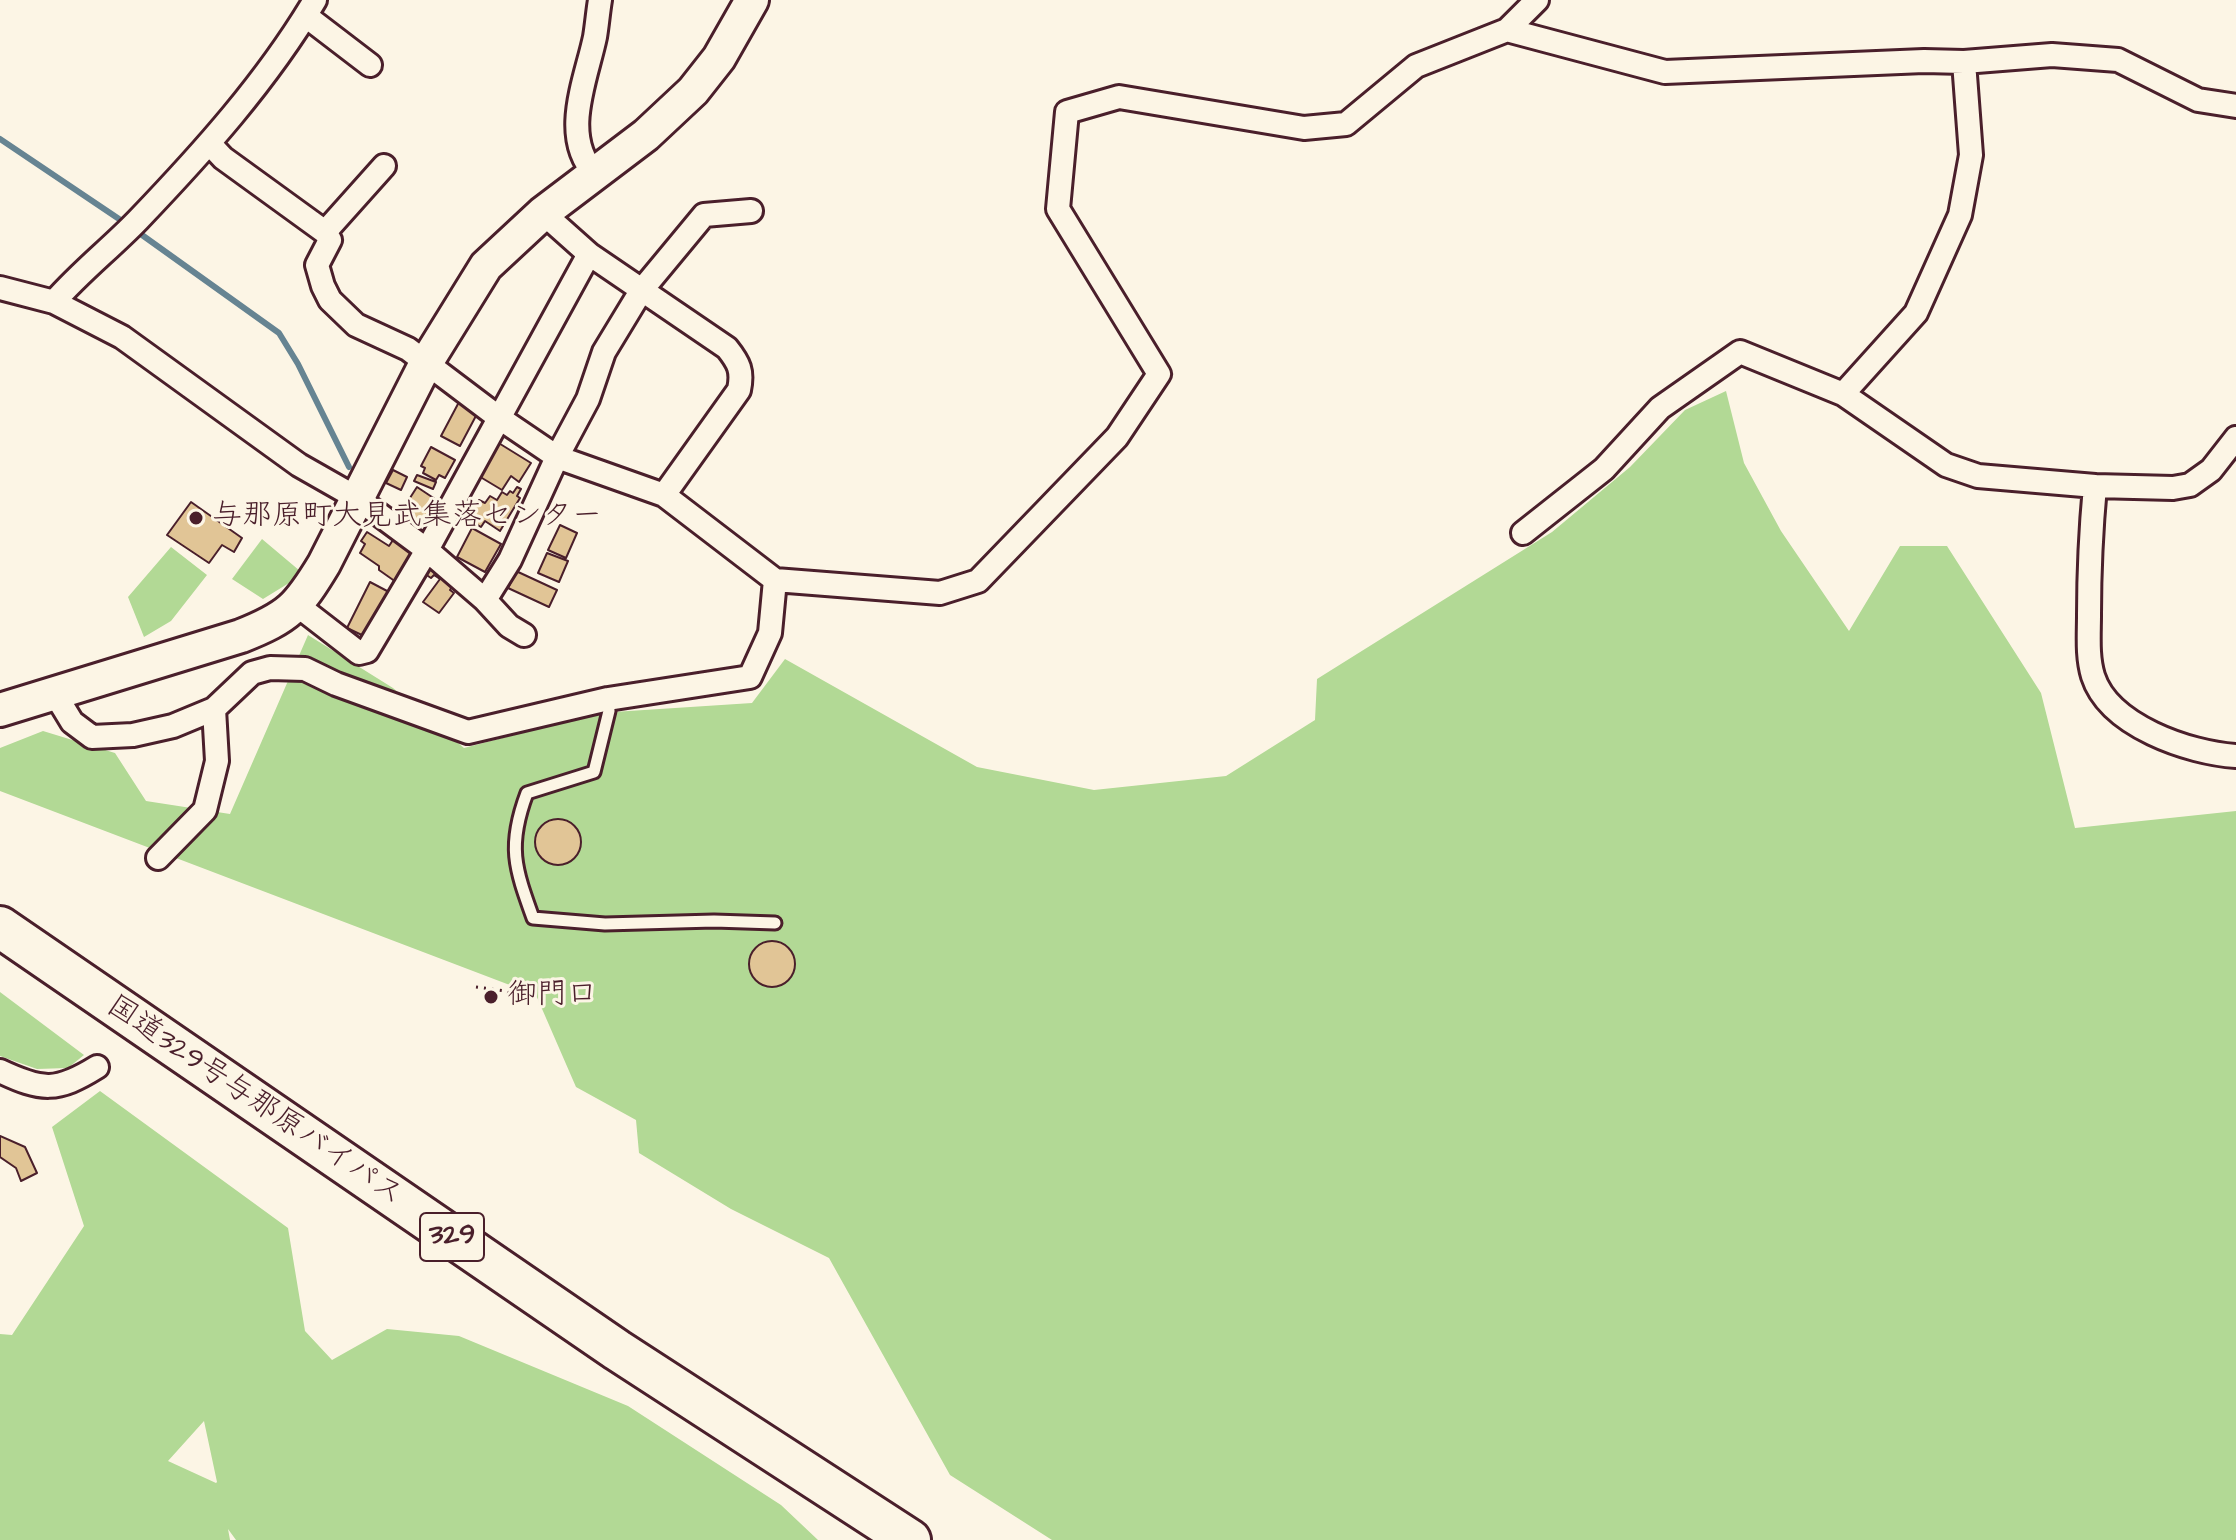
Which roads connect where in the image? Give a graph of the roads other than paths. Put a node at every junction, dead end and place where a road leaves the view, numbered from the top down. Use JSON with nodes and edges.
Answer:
{"nodes":[{"id":1,"x":600,"y":0,"type":"edge"},
{"id":2,"x":752,"y":0,"type":"edge"},
{"id":3,"x":1537,"y":0,"type":"edge"},
{"id":4,"x":310,"y":8,"type":"edge"},
{"id":5,"x":1507,"y":30,"type":"junction"},
{"id":6,"x":1964,"y":62,"type":"junction"},
{"id":7,"x":370,"y":65,"type":"dead end"},
{"id":8,"x":2236,"y":106,"type":"edge"},
{"id":9,"x":209,"y":143,"type":"junction"},
{"id":10,"x":384,"y":166,"type":"dead end"},
{"id":11,"x":595,"y":174,"type":"junction"},
{"id":12,"x":751,"y":211,"type":"dead end"},
{"id":13,"x":543,"y":213,"type":"junction"},
{"id":14,"x":325,"y":232,"type":"junction"},
{"id":15,"x":589,"y":254,"type":"junction"},
{"id":16,"x":0,"y":288,"type":"edge"},
{"id":17,"x":641,"y":291,"type":"junction"},
{"id":18,"x":54,"y":302,"type":"junction"},
{"id":19,"x":426,"y":363,"type":"junction"},
{"id":20,"x":1843,"y":394,"type":"junction"},
{"id":21,"x":498,"y":417,"type":"junction"},
{"id":22,"x":2236,"y":438,"type":"edge"},
{"id":23,"x":557,"y":457,"type":"junction"},
{"id":24,"x":2095,"y":486,"type":"junction"},
{"id":25,"x":664,"y":495,"type":"junction"},
{"id":26,"x":357,"y":498,"type":"junction"},
{"id":27,"x":1523,"y":533,"type":"dead end"},
{"id":28,"x":427,"y":550,"type":"junction"},
{"id":29,"x":775,"y":580,"type":"junction"},
{"id":30,"x":485,"y":600,"type":"junction"},
{"id":31,"x":297,"y":605,"type":"junction"},
{"id":32,"x":524,"y":635,"type":"dead end"},
{"id":33,"x":55,"y":694,"type":"junction"},
{"id":34,"x":608,"y":699,"type":"junction"},
{"id":35,"x":214,"y":709,"type":"junction"},
{"id":36,"x":0,"y":710,"type":"edge"},
{"id":37,"x":2236,"y":756,"type":"edge"},
{"id":38,"x":158,"y":858,"type":"dead end"},
{"id":39,"x":775,"y":923,"type":"dead end"},
{"id":40,"x":0,"y":927,"type":"edge"},
{"id":41,"x":97,"y":1067,"type":"dead end"},
{"id":42,"x":2,"y":1077,"type":"edge"},
{"id":43,"x":910,"y":1540,"type":"edge"}],
"edges":[{"from":1,"to":11,"type":"street"},
{"from":2,"to":11,"type":"street"},
{"from":3,"to":5,"type":"street"},
{"from":4,"to":7,"type":"street"},
{"from":4,"to":9,"type":"street"},
{"from":5,"to":6,"type":"street"},
{"from":5,"to":29,"type":"street"},
{"from":6,"to":8,"type":"street"},
{"from":6,"to":20,"type":"street"},
{"from":9,"to":14,"type":"street"},
{"from":9,"to":18,"type":"street"},
{"from":10,"to":14,"type":"street"},
{"from":11,"to":13,"type":"street"},
{"from":12,"to":17,"type":"street"},
{"from":13,"to":15,"type":"street"},
{"from":13,"to":19,"type":"street"},
{"from":14,"to":19,"type":"street"},
{"from":15,"to":17,"type":"street"},
{"from":15,"to":21,"type":"street"},
{"from":16,"to":18,"type":"street"},
{"from":17,"to":23,"type":"street"},
{"from":17,"to":25,"type":"street"},
{"from":18,"to":26,"type":"street"},
{"from":19,"to":21,"type":"street"},
{"from":19,"to":26,"type":"street"},
{"from":20,"to":24,"type":"street"},
{"from":20,"to":27,"type":"street"},
{"from":21,"to":23,"type":"street"},
{"from":21,"to":28,"type":"street"},
{"from":22,"to":24,"type":"street"},
{"from":23,"to":25,"type":"street"},
{"from":23,"to":30,"type":"street"},
{"from":24,"to":37,"type":"street"},
{"from":25,"to":29,"type":"street"},
{"from":26,"to":28,"type":"street"},
{"from":26,"to":31,"type":"street"},
{"from":28,"to":30,"type":"street"},
{"from":28,"to":31,"type":"street"},
{"from":29,"to":34,"type":"street"},
{"from":30,"to":32,"type":"street"},
{"from":31,"to":33,"type":"street"},
{"from":33,"to":35,"type":"street"},
{"from":33,"to":36,"type":"street"},
{"from":34,"to":35,"type":"street"},
{"from":34,"to":39,"type":"lane"},
{"from":35,"to":38,"type":"street"},
{"from":40,"to":43,"type":"highway","name":"国道329号与那原バイパス","number":"329"},
{"from":41,"to":42,"type":"street"}]}
